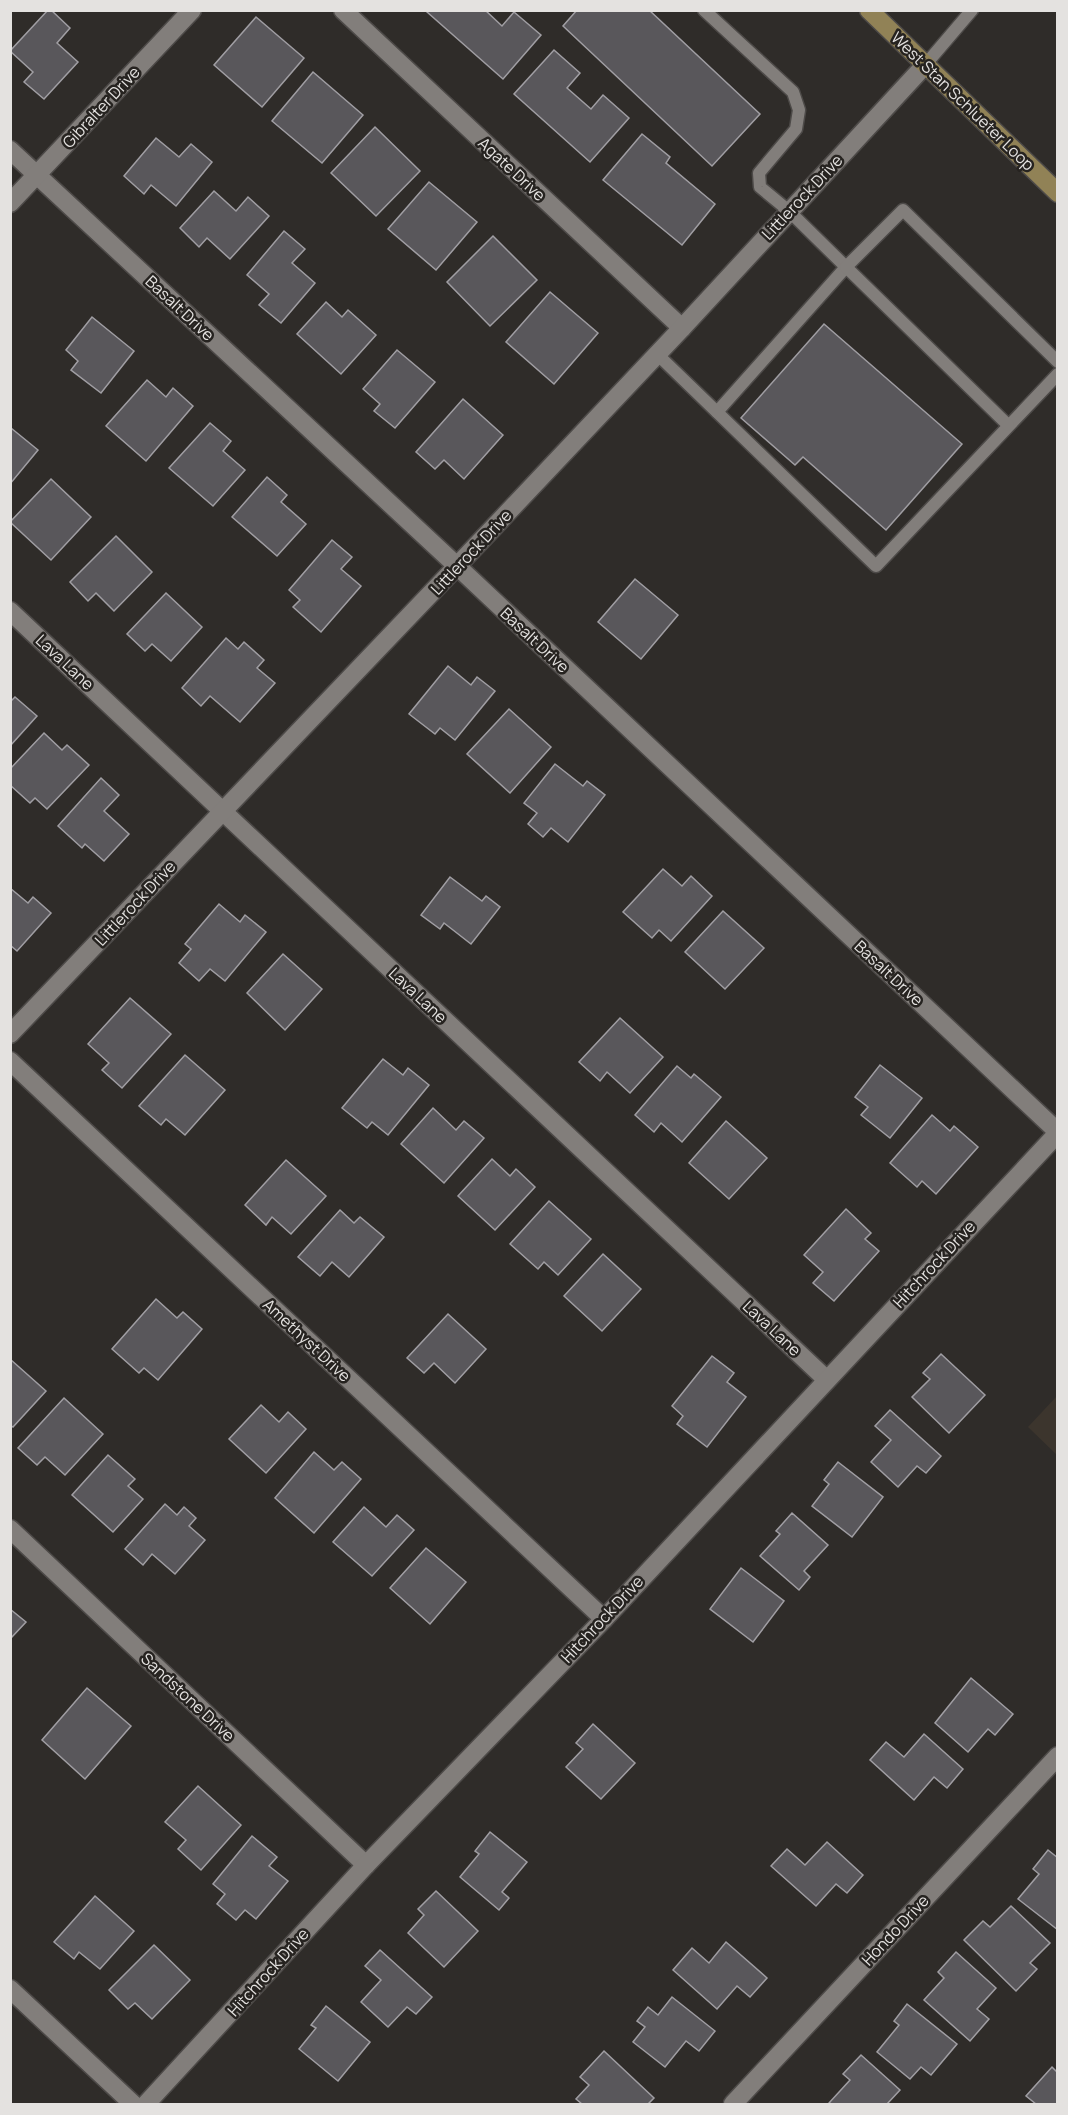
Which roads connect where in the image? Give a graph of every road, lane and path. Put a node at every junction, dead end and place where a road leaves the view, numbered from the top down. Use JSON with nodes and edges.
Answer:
{"nodes":[{"id":1,"x":192,"y":10,"type":"edge"},
{"id":2,"x":343,"y":10,"type":"edge"},
{"id":3,"x":704,"y":10,"type":"edge"},
{"id":4,"x":869,"y":10,"type":"edge"},
{"id":5,"x":969,"y":11,"type":"edge"},
{"id":6,"x":926,"y":64,"type":"junction"},
{"id":7,"x":10,"y":150,"type":"edge"},
{"id":8,"x":37,"y":175,"type":"junction"},
{"id":9,"x":1058,"y":193,"type":"edge"},
{"id":10,"x":10,"y":203,"type":"edge"},
{"id":11,"x":789,"y":211,"type":"junction"},
{"id":12,"x":846,"y":267,"type":"junction"},
{"id":13,"x":682,"y":328,"type":"junction"},
{"id":14,"x":657,"y":354,"type":"junction"},
{"id":15,"x":1058,"y":362,"type":"edge"},
{"id":16,"x":1058,"y":374,"type":"edge"},
{"id":17,"x":717,"y":412,"type":"junction"},
{"id":18,"x":1008,"y":425,"type":"junction"},
{"id":19,"x":457,"y":566,"type":"junction"},
{"id":20,"x":10,"y":611,"type":"edge"},
{"id":21,"x":223,"y":810,"type":"junction"},
{"id":22,"x":10,"y":1034,"type":"edge"},
{"id":23,"x":10,"y":1060,"type":"edge"},
{"id":24,"x":1058,"y":1133,"type":"edge"},
{"id":25,"x":826,"y":1379,"type":"junction"},
{"id":26,"x":10,"y":1529,"type":"edge"},
{"id":27,"x":604,"y":1619,"type":"junction"},
{"id":28,"x":1058,"y":1756,"type":"edge"},
{"id":29,"x":366,"y":1865,"type":"junction"},
{"id":30,"x":10,"y":1989,"type":"edge"},
{"id":31,"x":133,"y":2104,"type":"edge"},
{"id":32,"x":146,"y":2104,"type":"edge"},
{"id":33,"x":733,"y":2104,"type":"edge"}],
"edges":[{"from":1,"to":8,"type":"street","name":"Gibralter Drive"},
{"from":2,"to":13,"type":"street","name":"Agate Drive"},
{"from":3,"to":11,"type":"lane"},
{"from":4,"to":6,"type":"main road","name":"West Stan Schlueter Loop"},
{"from":5,"to":6,"type":"lane"},
{"from":6,"to":9,"type":"main road","name":"West Stan Schlueter Loop"},
{"from":6,"to":11,"type":"street","name":"Littlerock Drive"},
{"from":7,"to":8,"type":"street","name":"Basalt Drive"},
{"from":8,"to":10,"type":"street","name":"Gibralter Drive"},
{"from":8,"to":19,"type":"street","name":"Basalt Drive"},
{"from":11,"to":12,"type":"lane"},
{"from":11,"to":13,"type":"street","name":"Littlerock Drive"},
{"from":12,"to":15,"type":"lane"},
{"from":12,"to":17,"type":"lane"},
{"from":12,"to":18,"type":"lane"},
{"from":13,"to":14,"type":"street","name":"Littlerock Drive"},
{"from":14,"to":17,"type":"lane"},
{"from":14,"to":19,"type":"street","name":"Littlerock Drive"},
{"from":16,"to":18,"type":"lane"},
{"from":17,"to":18,"type":"lane"},
{"from":19,"to":21,"type":"street","name":"Littlerock Drive"},
{"from":19,"to":24,"type":"street","name":"Basalt Drive"},
{"from":20,"to":21,"type":"street","name":"Lava Lane"},
{"from":21,"to":22,"type":"street","name":"Littlerock Drive"},
{"from":21,"to":25,"type":"street","name":"Lava Lane"},
{"from":23,"to":27,"type":"street","name":"Amethyst Drive"},
{"from":24,"to":25,"type":"street","name":"Hitchrock Drive"},
{"from":25,"to":27,"type":"street","name":"Hitchrock Drive"},
{"from":26,"to":29,"type":"street","name":"Sandstone Drive"},
{"from":27,"to":29,"type":"street","name":"Hitchrock Drive"},
{"from":28,"to":33,"type":"street","name":"Hondo Drive"},
{"from":29,"to":32,"type":"street","name":"Hitchrock Drive"},
{"from":30,"to":31,"type":"street"}]}
